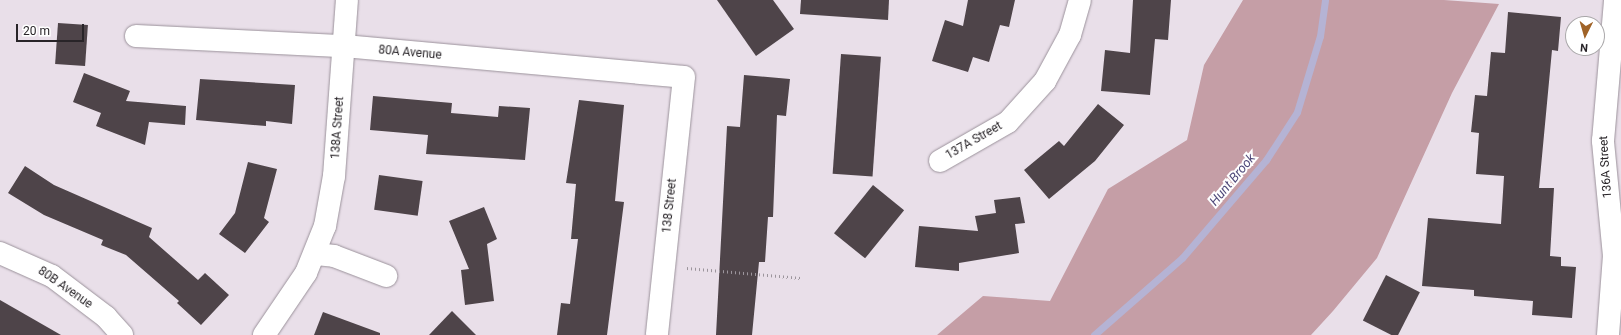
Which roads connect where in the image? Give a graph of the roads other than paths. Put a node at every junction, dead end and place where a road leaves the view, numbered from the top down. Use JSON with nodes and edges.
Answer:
{"nodes":[{"id":1,"x":347,"y":0,"type":"edge"},
{"id":2,"x":1080,"y":0,"type":"edge"},
{"id":3,"x":1615,"y":0,"type":"edge"},
{"id":4,"x":136,"y":36,"type":"dead end"},
{"id":5,"x":344,"y":46,"type":"junction"},
{"id":6,"x":684,"y":77,"type":"joint"},
{"id":7,"x":940,"y":161,"type":"dead end"},
{"id":8,"x":0,"y":253,"type":"edge"},
{"id":9,"x":316,"y":254,"type":"junction"},
{"id":10,"x":386,"y":276,"type":"dead end"},
{"id":11,"x":122,"y":335,"type":"edge"},
{"id":12,"x":264,"y":335,"type":"edge"},
{"id":13,"x":657,"y":335,"type":"edge"},
{"id":14,"x":1608,"y":335,"type":"edge"}],
"edges":[{"from":1,"to":5,"type":"street","name":"138A Street"},
{"from":2,"to":7,"type":"street","name":"137A Street"},
{"from":3,"to":14,"type":"street","name":"136A Street"},
{"from":4,"to":5,"type":"street","name":"80A Avenue"},
{"from":5,"to":6,"type":"street","name":"80A Avenue"},
{"from":5,"to":9,"type":"street","name":"138A Street"},
{"from":6,"to":13,"type":"street","name":"138 Street"},
{"from":8,"to":11,"type":"street","name":"80B Avenue"},
{"from":9,"to":10,"type":"street"},
{"from":9,"to":12,"type":"street","name":"138A Street"}]}
